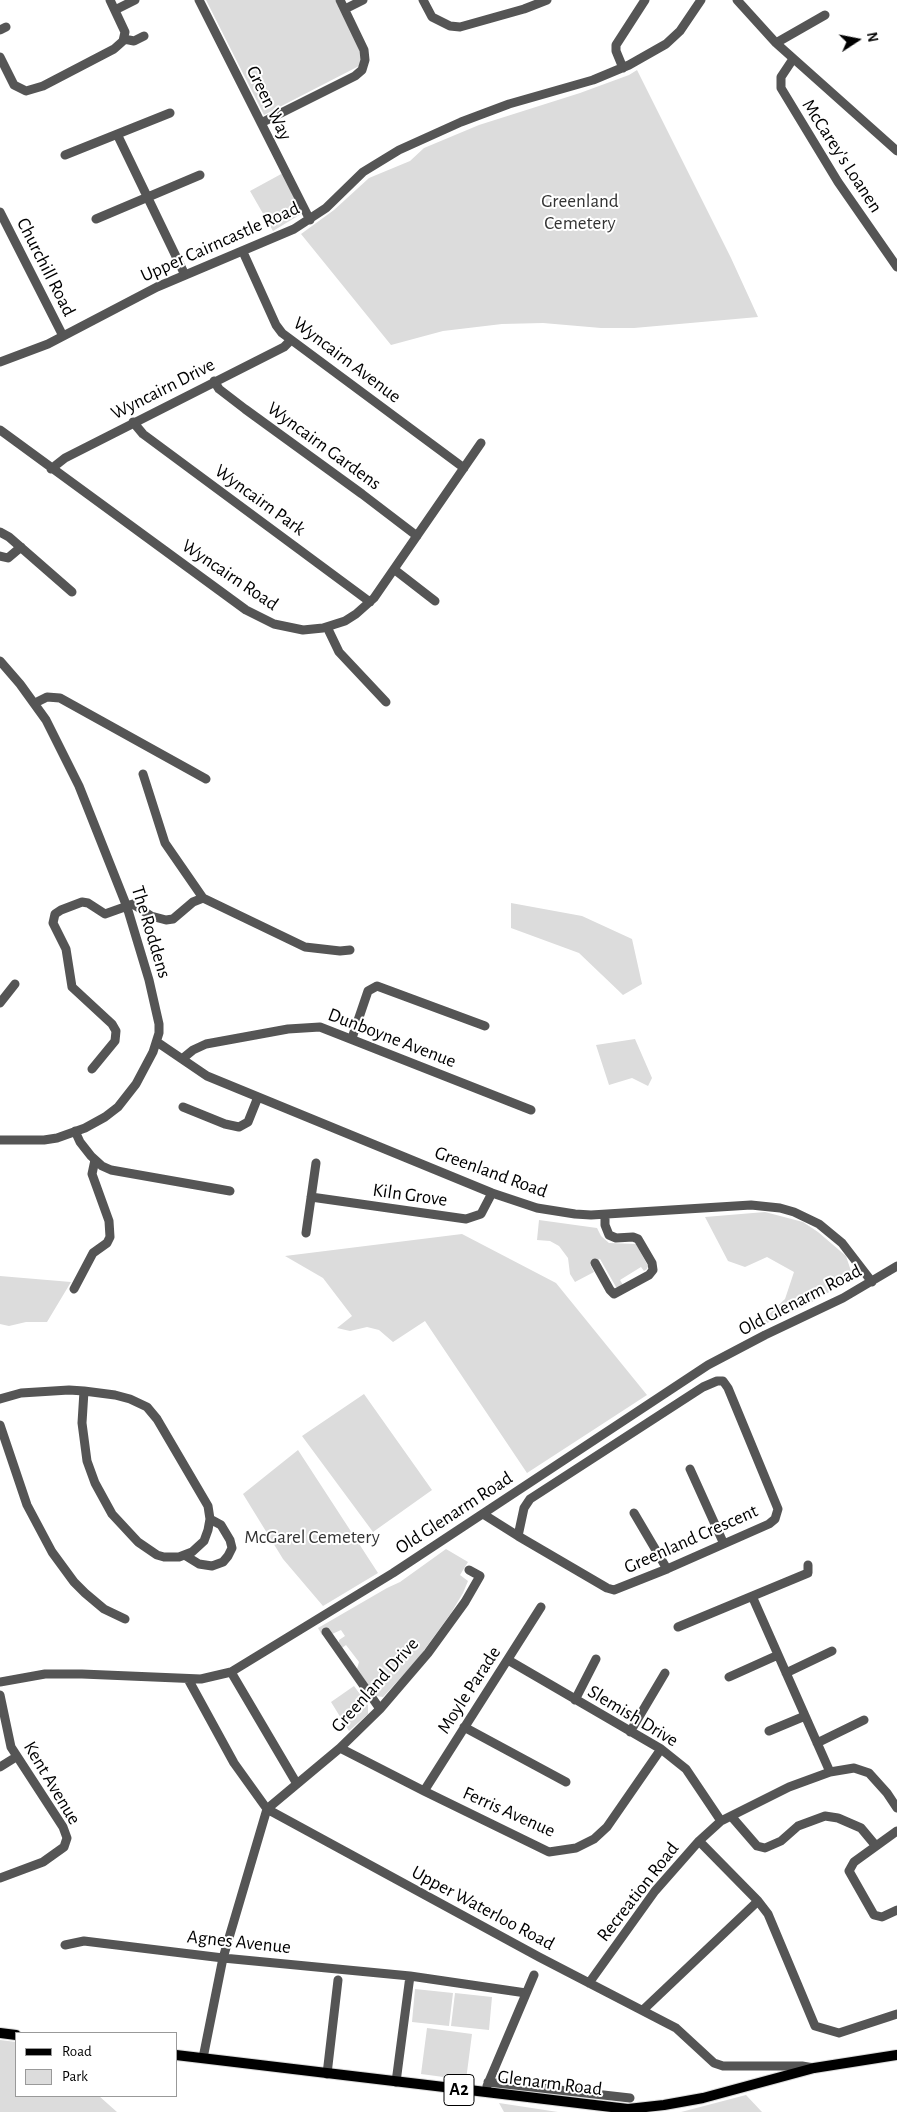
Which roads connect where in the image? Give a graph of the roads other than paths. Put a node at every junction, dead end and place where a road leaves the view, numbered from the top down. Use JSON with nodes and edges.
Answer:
{"nodes":[{"id":1,"x":110,"y":0,"type":"edge"},
{"id":2,"x":135,"y":0,"type":"edge"},
{"id":3,"x":199,"y":0,"type":"edge"},
{"id":4,"x":340,"y":0,"type":"edge"},
{"id":5,"x":363,"y":0,"type":"edge"},
{"id":6,"x":423,"y":0,"type":"edge"},
{"id":7,"x":547,"y":0,"type":"edge"},
{"id":8,"x":645,"y":0,"type":"edge"},
{"id":9,"x":701,"y":0,"type":"edge"},
{"id":10,"x":737,"y":0,"type":"edge"},
{"id":11,"x":115,"y":10,"type":"junction"},
{"id":12,"x":344,"y":10,"type":"junction"},
{"id":13,"x":825,"y":15,"type":"dead end"},
{"id":14,"x":144,"y":36,"type":"dead end"},
{"id":15,"x":124,"y":39,"type":"junction"},
{"id":16,"x":776,"y":43,"type":"junction"},
{"id":17,"x":793,"y":59,"type":"junction"},
{"id":18,"x":1,"y":63,"type":"edge"},
{"id":19,"x":623,"y":68,"type":"junction"},
{"id":20,"x":170,"y":113,"type":"dead end"},
{"id":21,"x":260,"y":123,"type":"junction"},
{"id":22,"x":118,"y":134,"type":"junction"},
{"id":23,"x":897,"y":151,"type":"edge"},
{"id":24,"x":65,"y":155,"type":"dead end"},
{"id":25,"x":200,"y":175,"type":"dead end"},
{"id":26,"x":148,"y":197,"type":"junction"},
{"id":27,"x":0,"y":212,"type":"edge"},
{"id":28,"x":96,"y":219,"type":"dead end"},
{"id":29,"x":310,"y":220,"type":"junction"},
{"id":30,"x":243,"y":252,"type":"junction"},
{"id":31,"x":897,"y":267,"type":"edge"},
{"id":32,"x":185,"y":275,"type":"junction"},
{"id":33,"x":63,"y":336,"type":"junction"},
{"id":34,"x":290,"y":340,"type":"junction"},
{"id":35,"x":0,"y":362,"type":"edge"},
{"id":36,"x":214,"y":381,"type":"junction"},
{"id":37,"x":133,"y":422,"type":"junction"},
{"id":38,"x":0,"y":430,"type":"edge"},
{"id":39,"x":481,"y":443,"type":"dead end"},
{"id":40,"x":464,"y":468,"type":"junction"},
{"id":41,"x":51,"y":469,"type":"junction"},
{"id":42,"x":0,"y":532,"type":"edge"},
{"id":43,"x":417,"y":536,"type":"junction"},
{"id":44,"x":21,"y":548,"type":"junction"},
{"id":45,"x":0,"y":556,"type":"edge"},
{"id":46,"x":395,"y":570,"type":"junction"},
{"id":47,"x":68,"y":592,"type":"dead end"},
{"id":48,"x":435,"y":601,"type":"dead end"},
{"id":49,"x":370,"y":602,"type":"junction"},
{"id":50,"x":327,"y":627,"type":"junction"},
{"id":51,"x":0,"y":661,"type":"edge"},
{"id":52,"x":386,"y":702,"type":"dead end"},
{"id":53,"x":35,"y":703,"type":"junction"},
{"id":54,"x":143,"y":774,"type":"dead end"},
{"id":55,"x":206,"y":778,"type":"dead end"},
{"id":56,"x":203,"y":898,"type":"junction"},
{"id":57,"x":127,"y":906,"type":"junction"},
{"id":58,"x":350,"y":950,"type":"dead end"},
{"id":59,"x":16,"y":984,"type":"dead end"},
{"id":60,"x":0,"y":1003,"type":"edge"},
{"id":61,"x":485,"y":1026,"type":"dead end"},
{"id":62,"x":352,"y":1038,"type":"junction"},
{"id":63,"x":157,"y":1042,"type":"junction"},
{"id":64,"x":182,"y":1059,"type":"junction"},
{"id":65,"x":92,"y":1069,"type":"dead end"},
{"id":66,"x":258,"y":1097,"type":"junction"},
{"id":67,"x":183,"y":1107,"type":"dead end"},
{"id":68,"x":531,"y":1110,"type":"dead end"},
{"id":69,"x":75,"y":1131,"type":"junction"},
{"id":70,"x":0,"y":1140,"type":"edge"},
{"id":71,"x":95,"y":1160,"type":"junction"},
{"id":72,"x":316,"y":1163,"type":"dead end"},
{"id":73,"x":230,"y":1191,"type":"dead end"},
{"id":74,"x":492,"y":1193,"type":"junction"},
{"id":75,"x":311,"y":1197,"type":"junction"},
{"id":76,"x":605,"y":1215,"type":"junction"},
{"id":77,"x":306,"y":1234,"type":"dead end"},
{"id":78,"x":595,"y":1263,"type":"dead end"},
{"id":79,"x":897,"y":1266,"type":"edge"},
{"id":80,"x":872,"y":1282,"type":"junction"},
{"id":81,"x":74,"y":1289,"type":"dead end"},
{"id":82,"x":84,"y":1391,"type":"junction"},
{"id":83,"x":0,"y":1399,"type":"edge"},
{"id":84,"x":0,"y":1425,"type":"edge"},
{"id":85,"x":690,"y":1469,"type":"dead end"},
{"id":86,"x":634,"y":1513,"type":"dead end"},
{"id":87,"x":483,"y":1514,"type":"junction"},
{"id":88,"x":210,"y":1519,"type":"junction"},
{"id":89,"x":518,"y":1536,"type":"junction"},
{"id":90,"x":724,"y":1542,"type":"junction"},
{"id":91,"x":186,"y":1556,"type":"junction"},
{"id":92,"x":808,"y":1565,"type":"dead end"},
{"id":93,"x":667,"y":1569,"type":"junction"},
{"id":94,"x":470,"y":1570,"type":"dead end"},
{"id":95,"x":752,"y":1596,"type":"junction"},
{"id":96,"x":541,"y":1607,"type":"dead end"},
{"id":97,"x":125,"y":1619,"type":"dead end"},
{"id":98,"x":678,"y":1627,"type":"dead end"},
{"id":99,"x":326,"y":1632,"type":"dead end"},
{"id":100,"x":832,"y":1651,"type":"dead end"},
{"id":101,"x":778,"y":1656,"type":"junction"},
{"id":102,"x":596,"y":1659,"type":"dead end"},
{"id":103,"x":508,"y":1660,"type":"junction"},
{"id":104,"x":231,"y":1672,"type":"junction"},
{"id":105,"x":786,"y":1672,"type":"junction"},
{"id":106,"x":665,"y":1673,"type":"dead end"},
{"id":107,"x":729,"y":1677,"type":"dead end"},
{"id":108,"x":188,"y":1679,"type":"junction"},
{"id":109,"x":0,"y":1682,"type":"edge"},
{"id":110,"x":0,"y":1694,"type":"edge"},
{"id":111,"x":575,"y":1700,"type":"junction"},
{"id":112,"x":380,"y":1709,"type":"junction"},
{"id":113,"x":805,"y":1716,"type":"junction"},
{"id":114,"x":864,"y":1720,"type":"dead end"},
{"id":115,"x":464,"y":1727,"type":"junction"},
{"id":116,"x":769,"y":1731,"type":"dead end"},
{"id":117,"x":630,"y":1732,"type":"junction"},
{"id":118,"x":817,"y":1743,"type":"junction"},
{"id":119,"x":340,"y":1748,"type":"junction"},
{"id":120,"x":662,"y":1749,"type":"junction"},
{"id":121,"x":16,"y":1756,"type":"junction"},
{"id":122,"x":0,"y":1767,"type":"edge"},
{"id":123,"x":830,"y":1772,"type":"junction"},
{"id":124,"x":566,"y":1782,"type":"dead end"},
{"id":125,"x":298,"y":1784,"type":"junction"},
{"id":126,"x":424,"y":1791,"type":"junction"},
{"id":127,"x":897,"y":1808,"type":"edge"},
{"id":128,"x":267,"y":1809,"type":"junction"},
{"id":129,"x":731,"y":1816,"type":"junction"},
{"id":130,"x":721,"y":1821,"type":"junction"},
{"id":131,"x":897,"y":1831,"type":"edge"},
{"id":132,"x":699,"y":1841,"type":"junction"},
{"id":133,"x":876,"y":1846,"type":"junction"},
{"id":134,"x":0,"y":1878,"type":"edge"},
{"id":135,"x":758,"y":1901,"type":"junction"},
{"id":136,"x":897,"y":1910,"type":"edge"},
{"id":137,"x":65,"y":1945,"type":"dead end"},
{"id":138,"x":223,"y":1958,"type":"junction"},
{"id":139,"x":534,"y":1975,"type":"dead end"},
{"id":140,"x":410,"y":1976,"type":"junction"},
{"id":141,"x":338,"y":1980,"type":"dead end"},
{"id":142,"x":589,"y":1983,"type":"junction"},
{"id":143,"x":526,"y":1993,"type":"junction"},
{"id":144,"x":643,"y":2010,"type":"junction"},
{"id":145,"x":897,"y":2014,"type":"edge"},
{"id":146,"x":0,"y":2033,"type":"edge"},
{"id":147,"x":15,"y":2035,"type":"edge"},
{"id":148,"x":178,"y":2055,"type":"edge"},
{"id":149,"x":897,"y":2055,"type":"edge"},
{"id":150,"x":203,"y":2058,"type":"junction"},
{"id":151,"x":814,"y":2068,"type":"junction"},
{"id":152,"x":327,"y":2074,"type":"junction"},
{"id":153,"x":396,"y":2082,"type":"junction"},
{"id":154,"x":488,"y":2082,"type":"junction"},
{"id":155,"x":484,"y":2093,"type":"junction"},
{"id":156,"x":630,"y":2098,"type":"dead end"}],
"edges":[{"from":1,"to":11,"type":"street"},
{"from":2,"to":11,"type":"street"},
{"from":3,"to":21,"type":"street","name":"Green Way"},
{"from":4,"to":12,"type":"street"},
{"from":5,"to":12,"type":"street"},
{"from":6,"to":7,"type":"street"},
{"from":8,"to":19,"type":"street"},
{"from":9,"to":19,"type":"street","name":"Upper Cairncastle Road"},
{"from":10,"to":16,"type":"street"},
{"from":11,"to":15,"type":"street"},
{"from":12,"to":21,"type":"street"},
{"from":13,"to":16,"type":"street"},
{"from":14,"to":15,"type":"street"},
{"from":15,"to":18,"type":"street"},
{"from":16,"to":17,"type":"street"},
{"from":17,"to":23,"type":"street"},
{"from":17,"to":31,"type":"street","name":"McCarey's Loanen"},
{"from":19,"to":29,"type":"street","name":"Upper Cairncastle Road"},
{"from":20,"to":22,"type":"street"},
{"from":21,"to":29,"type":"street","name":"Green Way"},
{"from":22,"to":24,"type":"street"},
{"from":22,"to":26,"type":"street"},
{"from":25,"to":26,"type":"street"},
{"from":26,"to":28,"type":"street"},
{"from":26,"to":32,"type":"street"},
{"from":27,"to":33,"type":"street","name":"Churchill Road"},
{"from":29,"to":30,"type":"street","name":"Upper Cairncastle Road"},
{"from":30,"to":32,"type":"street","name":"Upper Cairncastle Road"},
{"from":30,"to":34,"type":"street","name":"Wyncairn Avenue"},
{"from":32,"to":33,"type":"street","name":"Upper Cairncastle Road"},
{"from":33,"to":35,"type":"street","name":"Upper Cairncastle Road"},
{"from":34,"to":36,"type":"street","name":"Wyncairn Drive"},
{"from":34,"to":40,"type":"street","name":"Wyncairn Avenue"},
{"from":36,"to":37,"type":"street","name":"Wyncairn Drive"},
{"from":36,"to":43,"type":"street","name":"Wyncairn Gardens"},
{"from":37,"to":41,"type":"street","name":"Wyncairn Drive"},
{"from":37,"to":49,"type":"street","name":"Wyncairn Park"},
{"from":38,"to":41,"type":"street","name":"Wyncairn Road"},
{"from":39,"to":40,"type":"street","name":"Wyncairn Road"},
{"from":40,"to":43,"type":"street","name":"Wyncairn Road"},
{"from":41,"to":50,"type":"street","name":"Wyncairn Road"},
{"from":42,"to":44,"type":"street"},
{"from":43,"to":46,"type":"street","name":"Wyncairn Road"},
{"from":44,"to":45,"type":"street"},
{"from":44,"to":47,"type":"street"},
{"from":46,"to":48,"type":"street"},
{"from":46,"to":49,"type":"street","name":"Wyncairn Road"},
{"from":49,"to":50,"type":"street","name":"Wyncairn Road"},
{"from":50,"to":52,"type":"street"},
{"from":51,"to":53,"type":"street","name":"The Roddens"},
{"from":53,"to":55,"type":"street"},
{"from":53,"to":57,"type":"street","name":"The Roddens"},
{"from":54,"to":56,"type":"street"},
{"from":56,"to":57,"type":"street"},
{"from":56,"to":58,"type":"street"},
{"from":57,"to":63,"type":"street","name":"The Roddens"},
{"from":57,"to":65,"type":"street"},
{"from":59,"to":60,"type":"street"},
{"from":61,"to":62,"type":"street"},
{"from":62,"to":64,"type":"street","name":"Dunboyne Avenue"},
{"from":62,"to":68,"type":"street","name":"Dunboyne Avenue"},
{"from":63,"to":64,"type":"street","name":"Greenland Road"},
{"from":63,"to":69,"type":"street","name":"The Roddens"},
{"from":64,"to":66,"type":"street","name":"Greenland Road"},
{"from":66,"to":67,"type":"street"},
{"from":66,"to":74,"type":"street","name":"Greenland Road"},
{"from":69,"to":70,"type":"street","name":"The Roddens"},
{"from":69,"to":71,"type":"street"},
{"from":71,"to":73,"type":"street"},
{"from":71,"to":81,"type":"street"},
{"from":72,"to":75,"type":"street"},
{"from":74,"to":75,"type":"street","name":"Kiln Grove"},
{"from":74,"to":76,"type":"street","name":"Greenland Road"},
{"from":75,"to":77,"type":"street"},
{"from":76,"to":78,"type":"street"},
{"from":76,"to":80,"type":"street","name":"Greenland Road"},
{"from":79,"to":80,"type":"street","name":"Old Glenarm Road"},
{"from":80,"to":87,"type":"street","name":"Old Glenarm Road"},
{"from":82,"to":83,"type":"street"},
{"from":82,"to":88,"type":"street"},
{"from":82,"to":91,"type":"street"},
{"from":84,"to":97,"type":"street"},
{"from":85,"to":90,"type":"street"},
{"from":86,"to":93,"type":"street"},
{"from":87,"to":89,"type":"street","name":"Greenland Crescent"},
{"from":87,"to":104,"type":"street","name":"Old Glenarm Road"},
{"from":88,"to":91,"type":"street"},
{"from":88,"to":91,"type":"street"},
{"from":89,"to":90,"type":"street","name":"Greenland Crescent"},
{"from":89,"to":93,"type":"street","name":"Greenland Crescent"},
{"from":90,"to":93,"type":"street","name":"Greenland Crescent"},
{"from":92,"to":95,"type":"street"},
{"from":94,"to":112,"type":"street","name":"Greenland Drive"},
{"from":95,"to":98,"type":"street"},
{"from":95,"to":101,"type":"street"},
{"from":96,"to":103,"type":"street","name":"Moyle Parade"},
{"from":99,"to":112,"type":"street"},
{"from":100,"to":105,"type":"street"},
{"from":101,"to":105,"type":"street"},
{"from":101,"to":107,"type":"street"},
{"from":102,"to":111,"type":"street"},
{"from":103,"to":111,"type":"street","name":"Slemish Drive"},
{"from":103,"to":115,"type":"street","name":"Moyle Parade"},
{"from":104,"to":108,"type":"street","name":"Old Glenarm Road"},
{"from":104,"to":125,"type":"street"},
{"from":105,"to":113,"type":"street"},
{"from":106,"to":117,"type":"street"},
{"from":108,"to":109,"type":"street","name":"Old Glenarm Road"},
{"from":108,"to":128,"type":"street"},
{"from":110,"to":121,"type":"street","name":"Kent Avenue"},
{"from":111,"to":117,"type":"street","name":"Slemish Drive"},
{"from":112,"to":119,"type":"street","name":"Greenland Drive"},
{"from":113,"to":116,"type":"street"},
{"from":113,"to":118,"type":"street"},
{"from":114,"to":118,"type":"street"},
{"from":115,"to":124,"type":"street"},
{"from":115,"to":126,"type":"street","name":"Moyle Parade"},
{"from":117,"to":120,"type":"street","name":"Slemish Drive"},
{"from":118,"to":123,"type":"street"},
{"from":119,"to":125,"type":"street","name":"Greenland Drive"},
{"from":119,"to":126,"type":"street","name":"Ferris Avenue"},
{"from":120,"to":126,"type":"street","name":"Ferris Avenue"},
{"from":120,"to":130,"type":"street","name":"Slemish Drive"},
{"from":121,"to":122,"type":"street"},
{"from":121,"to":134,"type":"street","name":"Kent Avenue"},
{"from":123,"to":127,"type":"street","name":"Recreation Road"},
{"from":123,"to":129,"type":"street","name":"Recreation Road"},
{"from":125,"to":128,"type":"street","name":"Greenland Drive"},
{"from":128,"to":138,"type":"street"},
{"from":128,"to":142,"type":"street","name":"Upper Waterloo Road"},
{"from":129,"to":130,"type":"street","name":"Recreation Road"},
{"from":129,"to":133,"type":"street"},
{"from":130,"to":132,"type":"street","name":"Recreation Road"},
{"from":131,"to":133,"type":"street"},
{"from":132,"to":135,"type":"street"},
{"from":132,"to":142,"type":"street","name":"Recreation Road"},
{"from":133,"to":136,"type":"street"},
{"from":135,"to":144,"type":"street"},
{"from":135,"to":145,"type":"street"},
{"from":137,"to":138,"type":"street","name":"Agnes Avenue"},
{"from":138,"to":140,"type":"street","name":"Agnes Avenue"},
{"from":138,"to":150,"type":"street"},
{"from":139,"to":143,"type":"street"},
{"from":140,"to":143,"type":"street","name":"Agnes Avenue"},
{"from":140,"to":153,"type":"street"},
{"from":141,"to":152,"type":"street"},
{"from":142,"to":144,"type":"street","name":"Upper Waterloo Road"},
{"from":143,"to":154,"type":"street"},
{"from":144,"to":151,"type":"street","name":"Upper Waterloo Road"},
{"from":146,"to":147,"type":"main road"},
{"from":148,"to":150,"type":"main road","name":"Glenarm Road","number":"A2"},
{"from":149,"to":151,"type":"main road","name":"Glenarm Road","number":"A2"},
{"from":150,"to":152,"type":"main road","name":"Glenarm Road","number":"A2"},
{"from":151,"to":155,"type":"main road","name":"Glenarm Road","number":"A2"},
{"from":152,"to":153,"type":"main road","name":"Glenarm Road","number":"A2"},
{"from":153,"to":155,"type":"main road","name":"Glenarm Road","number":"A2"},
{"from":154,"to":155,"type":"street"},
{"from":154,"to":156,"type":"street"}]}
